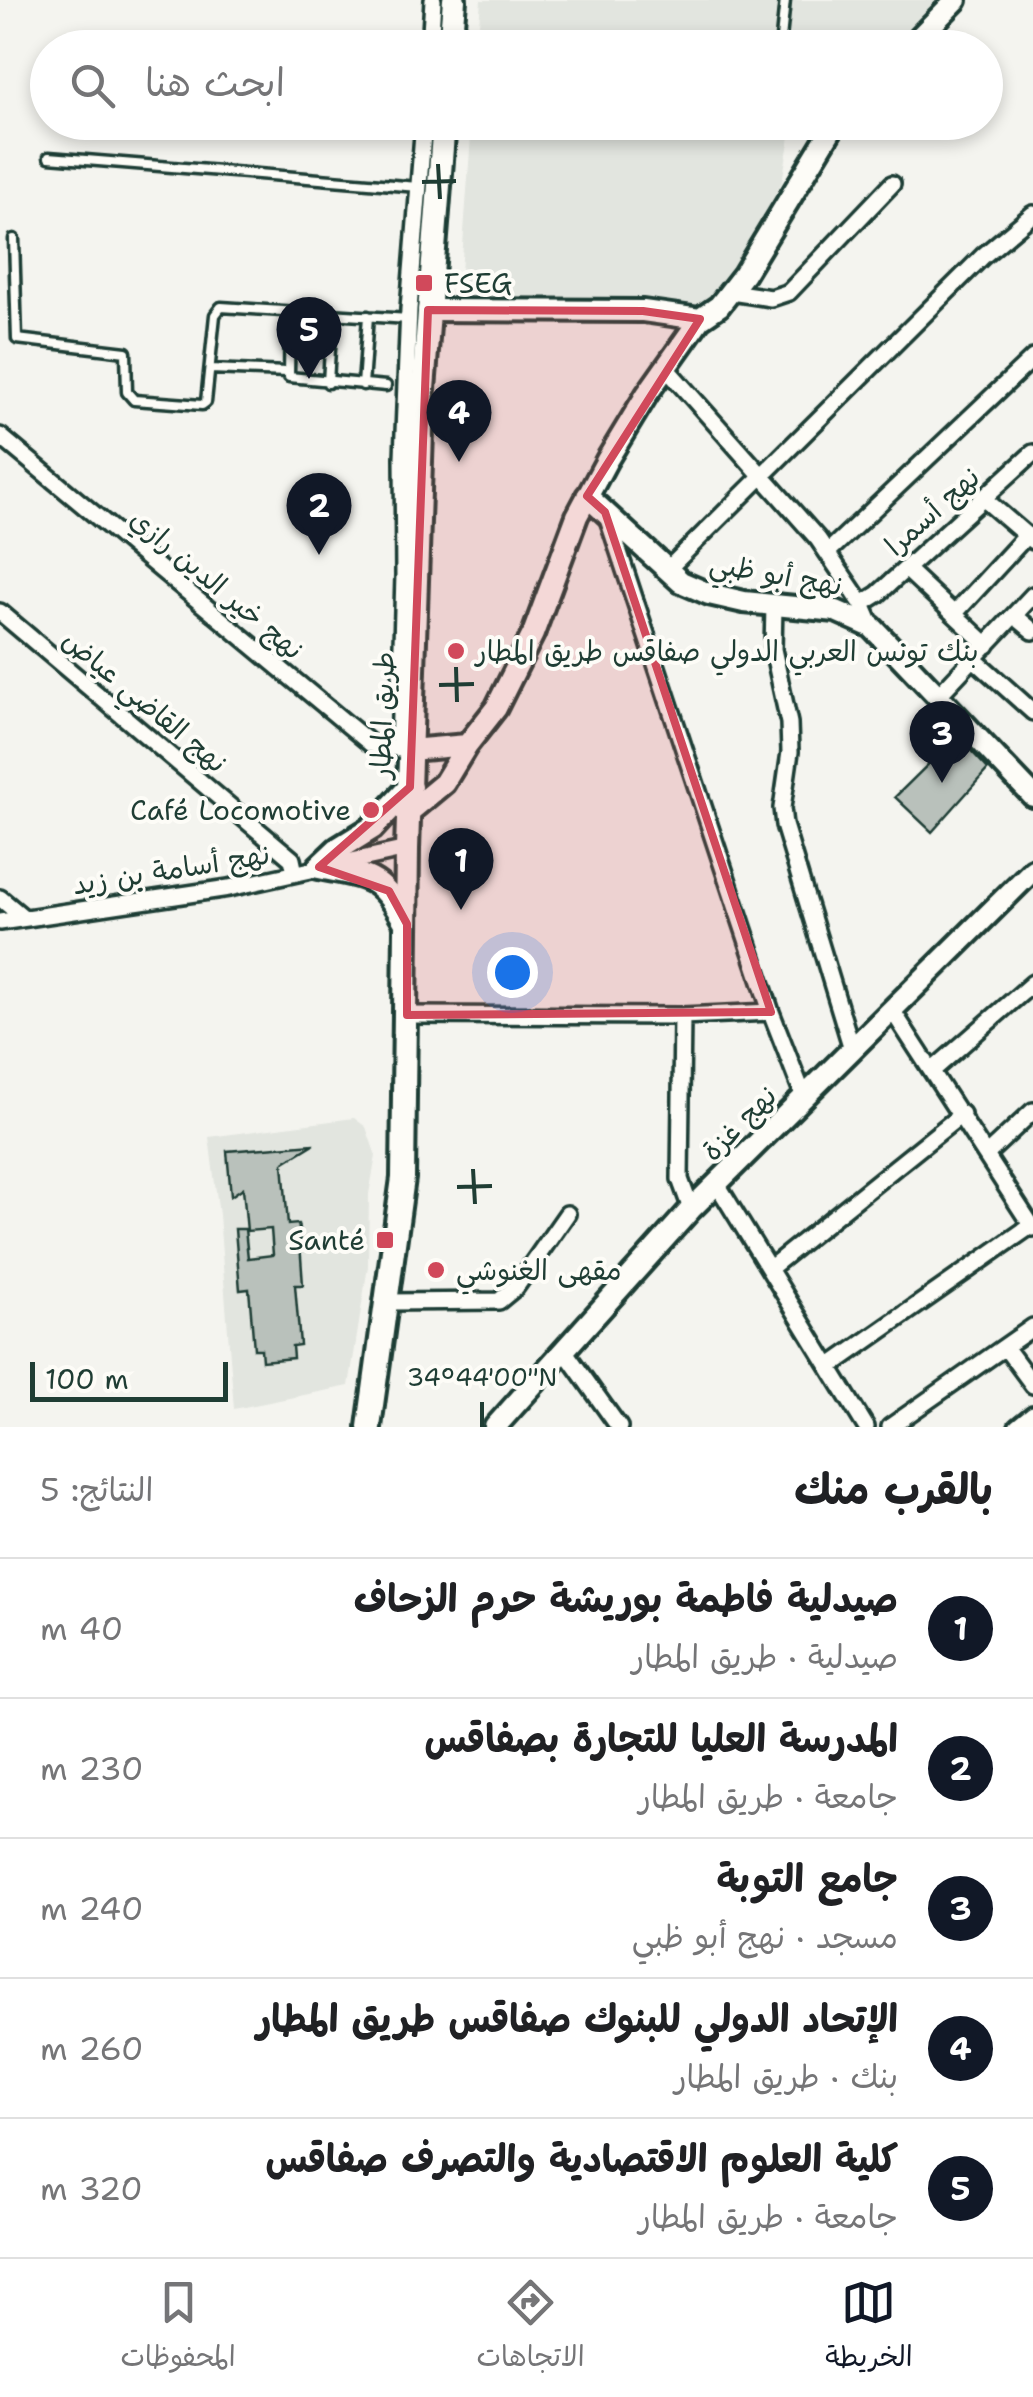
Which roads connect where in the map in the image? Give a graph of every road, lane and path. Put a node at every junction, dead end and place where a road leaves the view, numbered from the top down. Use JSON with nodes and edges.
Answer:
{"nodes":[{"id":1,"x":433,"y":0,"type":"edge"},
{"id":2,"x":454,"y":0,"type":"edge"},
{"id":3,"x":784,"y":0,"type":"edge"},
{"id":4,"x":956,"y":0,"type":"edge"},
{"id":5,"x":431,"y":30,"type":"edge"},
{"id":6,"x":452,"y":30,"type":"edge"},
{"id":7,"x":782,"y":30,"type":"edge"},
{"id":8,"x":927,"y":30,"type":"edge"},
{"id":9,"x":423,"y":140,"type":"edge"},
{"id":10,"x":441,"y":140,"type":"edge"},
{"id":11,"x":825,"y":140,"type":"edge"},
{"id":12,"x":49,"y":158,"type":"dead end"},
{"id":13,"x":892,"y":184,"type":"dead end"},
{"id":14,"x":420,"y":187,"type":"junction"},
{"id":15,"x":1033,"y":214,"type":"edge"},
{"id":16,"x":14,"y":240,"type":"dead end"},
{"id":17,"x":0,"y":283,"type":"edge"},
{"id":18,"x":14,"y":284,"type":"junction"},
{"id":19,"x":731,"y":292,"type":"junction"},
{"id":20,"x":290,"y":312,"type":"junction"},
{"id":21,"x":415,"y":313,"type":"junction"},
{"id":22,"x":332,"y":314,"type":"junction"},
{"id":23,"x":368,"y":316,"type":"junction"},
{"id":24,"x":700,"y":320,"type":"junction"},
{"id":25,"x":1033,"y":358,"type":"edge"},
{"id":26,"x":666,"y":368,"type":"junction"},
{"id":27,"x":210,"y":369,"type":"junction"},
{"id":28,"x":287,"y":372,"type":"junction"},
{"id":29,"x":328,"y":382,"type":"junction"},
{"id":30,"x":364,"y":385,"type":"junction"},
{"id":31,"x":386,"y":386,"type":"dead end"},
{"id":32,"x":0,"y":436,"type":"edge"},
{"id":33,"x":1029,"y":464,"type":"edge"},
{"id":34,"x":762,"y":478,"type":"junction"},
{"id":35,"x":587,"y":496,"type":"junction"},
{"id":36,"x":983,"y":498,"type":"junction"},
{"id":37,"x":606,"y":512,"type":"junction"},
{"id":38,"x":1030,"y":538,"type":"edge"},
{"id":39,"x":828,"y":552,"type":"junction"},
{"id":40,"x":906,"y":569,"type":"junction"},
{"id":41,"x":667,"y":570,"type":"junction"},
{"id":42,"x":1033,"y":595,"type":"edge"},
{"id":43,"x":862,"y":604,"type":"junction"},
{"id":44,"x":774,"y":606,"type":"junction"},
{"id":45,"x":0,"y":612,"type":"edge"},
{"id":46,"x":955,"y":613,"type":"junction"},
{"id":47,"x":1015,"y":616,"type":"junction"},
{"id":48,"x":872,"y":627,"type":"junction"},
{"id":49,"x":1033,"y":631,"type":"edge"},
{"id":50,"x":987,"y":646,"type":"junction"},
{"id":51,"x":974,"y":659,"type":"junction"},
{"id":52,"x":938,"y":697,"type":"junction"},
{"id":53,"x":1033,"y":712,"type":"edge"},
{"id":54,"x":467,"y":746,"type":"junction"},
{"id":55,"x":404,"y":749,"type":"junction"},
{"id":56,"x":410,"y":787,"type":"junction"},
{"id":57,"x":1033,"y":796,"type":"edge"},
{"id":58,"x":409,"y":812,"type":"junction"},
{"id":59,"x":407,"y":849,"type":"junction"},
{"id":60,"x":319,"y":868,"type":"junction"},
{"id":61,"x":1033,"y":870,"type":"edge"},
{"id":62,"x":296,"y":873,"type":"junction"},
{"id":63,"x":0,"y":898,"type":"edge"},
{"id":64,"x":24,"y":918,"type":"junction"},
{"id":65,"x":0,"y":922,"type":"edge"},
{"id":66,"x":407,"y":924,"type":"junction"},
{"id":67,"x":1033,"y":983,"type":"edge"},
{"id":68,"x":892,"y":1010,"type":"junction"},
{"id":69,"x":771,"y":1012,"type":"junction"},
{"id":70,"x":407,"y":1015,"type":"junction"},
{"id":71,"x":682,"y":1016,"type":"junction"},
{"id":72,"x":852,"y":1049,"type":"junction"},
{"id":73,"x":933,"y":1070,"type":"junction"},
{"id":74,"x":804,"y":1097,"type":"junction"},
{"id":75,"x":1033,"y":1111,"type":"edge"},
{"id":76,"x":962,"y":1114,"type":"junction"},
{"id":77,"x":987,"y":1154,"type":"junction"},
{"id":78,"x":717,"y":1184,"type":"junction"},
{"id":79,"x":690,"y":1209,"type":"junction"},
{"id":80,"x":567,"y":1214,"type":"dead end"},
{"id":81,"x":1032,"y":1226,"type":"edge"},
{"id":82,"x":770,"y":1270,"type":"junction"},
{"id":83,"x":388,"y":1302,"type":"junction"},
{"id":84,"x":1033,"y":1327,"type":"edge"},
{"id":85,"x":1005,"y":1347,"type":"junction"},
{"id":86,"x":564,"y":1350,"type":"junction"},
{"id":87,"x":829,"y":1367,"type":"junction"},
{"id":88,"x":1033,"y":1385,"type":"edge"},
{"id":89,"x":1033,"y":1414,"type":"edge"},
{"id":90,"x":370,"y":1427,"type":"edge"},
{"id":91,"x":495,"y":1427,"type":"edge"},
{"id":92,"x":619,"y":1427,"type":"edge"},
{"id":93,"x":866,"y":1427,"type":"edge"},
{"id":94,"x":890,"y":1427,"type":"edge"},
{"id":95,"x":1017,"y":1427,"type":"edge"}],
"edges":[{"from":1,"to":5,"type":"street"},
{"from":2,"to":6,"type":"main road"},
{"from":3,"to":7,"type":"lane"},
{"from":4,"to":8,"type":"street"},
{"from":9,"to":14,"type":"street"},
{"from":10,"to":21,"type":"main road","name":"طريق المطار"},
{"from":11,"to":19,"type":"street"},
{"from":12,"to":14,"type":"lane"},
{"from":13,"to":19,"type":"street"},
{"from":14,"to":21,"type":"street"},
{"from":15,"to":34,"type":"street"},
{"from":16,"to":18,"type":"lane"},
{"from":17,"to":18,"type":"lane"},
{"from":18,"to":27,"type":"lane"},
{"from":19,"to":24,"type":"street"},
{"from":20,"to":22,"type":"lane"},
{"from":20,"to":27,"type":"lane"},
{"from":20,"to":28,"type":"lane"},
{"from":21,"to":23,"type":"lane"},
{"from":21,"to":24,"type":"street"},
{"from":21,"to":55,"type":"main road","name":"طريق المطار"},
{"from":22,"to":23,"type":"lane"},
{"from":22,"to":29,"type":"lane"},
{"from":23,"to":30,"type":"lane"},
{"from":24,"to":26,"type":"street"},
{"from":25,"to":39,"type":"street"},
{"from":26,"to":34,"type":"street"},
{"from":26,"to":35,"type":"street"},
{"from":27,"to":28,"type":"lane"},
{"from":28,"to":29,"type":"lane"},
{"from":29,"to":30,"type":"lane"},
{"from":30,"to":31,"type":"lane"},
{"from":32,"to":55,"type":"street","name":"نهج خير الدين رازي"},
{"from":33,"to":36,"type":"street","name":"نهج أسمرا"},
{"from":34,"to":39,"type":"street"},
{"from":34,"to":41,"type":"street"},
{"from":35,"to":37,"type":"street","name":"نهج أبو ظبي"},
{"from":35,"to":54,"type":"street"},
{"from":36,"to":38,"type":"street"},
{"from":36,"to":40,"type":"street","name":"نهج أسمرا"},
{"from":37,"to":41,"type":"street","name":"نهج أبو ظبي"},
{"from":37,"to":69,"type":"street"},
{"from":38,"to":46,"type":"street"},
{"from":39,"to":43,"type":"street"},
{"from":40,"to":43,"type":"street","name":"نهج أسمرا"},
{"from":40,"to":46,"type":"street"},
{"from":41,"to":44,"type":"street","name":"نهج أبو ظبي"},
{"from":42,"to":47,"type":"street"},
{"from":43,"to":48,"type":"street"},
{"from":44,"to":48,"type":"street","name":"نهج أبو ظبي"},
{"from":44,"to":72,"type":"street"},
{"from":45,"to":62,"type":"street","name":"نهج القاضي عياض"},
{"from":46,"to":50,"type":"street"},
{"from":47,"to":49,"type":"street"},
{"from":47,"to":50,"type":"street"},
{"from":48,"to":52,"type":"street","name":"نهج أبو ظبي"},
{"from":50,"to":51,"type":"street"},
{"from":51,"to":52,"type":"street"},
{"from":51,"to":53,"type":"street"},
{"from":52,"to":57,"type":"street","name":"نهج أبو ظبي"},
{"from":54,"to":55,"type":"street"},
{"from":54,"to":58,"type":"street"},
{"from":55,"to":56,"type":"main road","name":"طريق المطار"},
{"from":56,"to":58,"type":"main road","name":"طريق المطار"},
{"from":56,"to":60,"type":"main road"},
{"from":58,"to":59,"type":"main road","name":"طريق المطار"},
{"from":59,"to":60,"type":"street","name":"نهج أسامة بن زيد"},
{"from":59,"to":66,"type":"main road","name":"طريق المطار"},
{"from":60,"to":62,"type":"street","name":"نهج أسامة بن زيد"},
{"from":60,"to":66,"type":"main road"},
{"from":61,"to":68,"type":"street","name":"نهج غزة"},
{"from":62,"to":64,"type":"street","name":"نهج أسامة بن زيد"},
{"from":63,"to":64,"type":"street"},
{"from":64,"to":65,"type":"street","name":"نهج أسامة بن زيد"},
{"from":66,"to":70,"type":"main road","name":"طريق المطار"},
{"from":67,"to":73,"type":"street"},
{"from":68,"to":72,"type":"street","name":"نهج غزة"},
{"from":68,"to":73,"type":"street"},
{"from":69,"to":71,"type":"street"},
{"from":69,"to":74,"type":"street"},
{"from":70,"to":71,"type":"street"},
{"from":70,"to":83,"type":"main road","name":"طريق المطار"},
{"from":71,"to":79,"type":"street"},
{"from":72,"to":74,"type":"street","name":"نهج غزة"},
{"from":73,"to":76,"type":"street"},
{"from":74,"to":78,"type":"street","name":"نهج غزة"},
{"from":75,"to":77,"type":"street"},
{"from":76,"to":77,"type":"street"},
{"from":76,"to":82,"type":"street"},
{"from":77,"to":81,"type":"street"},
{"from":78,"to":79,"type":"street","name":"نهج غزة"},
{"from":78,"to":82,"type":"street"},
{"from":79,"to":86,"type":"street","name":"نهج غزة"},
{"from":80,"to":83,"type":"street"},
{"from":81,"to":87,"type":"street"},
{"from":82,"to":87,"type":"street"},
{"from":83,"to":90,"type":"main road","name":"طريق المطار"},
{"from":84,"to":85,"type":"street"},
{"from":85,"to":88,"type":"street"},
{"from":85,"to":94,"type":"street"},
{"from":86,"to":91,"type":"street","name":"نهج غزة"},
{"from":86,"to":92,"type":"street"},
{"from":87,"to":93,"type":"street"},
{"from":89,"to":95,"type":"street"}]}
